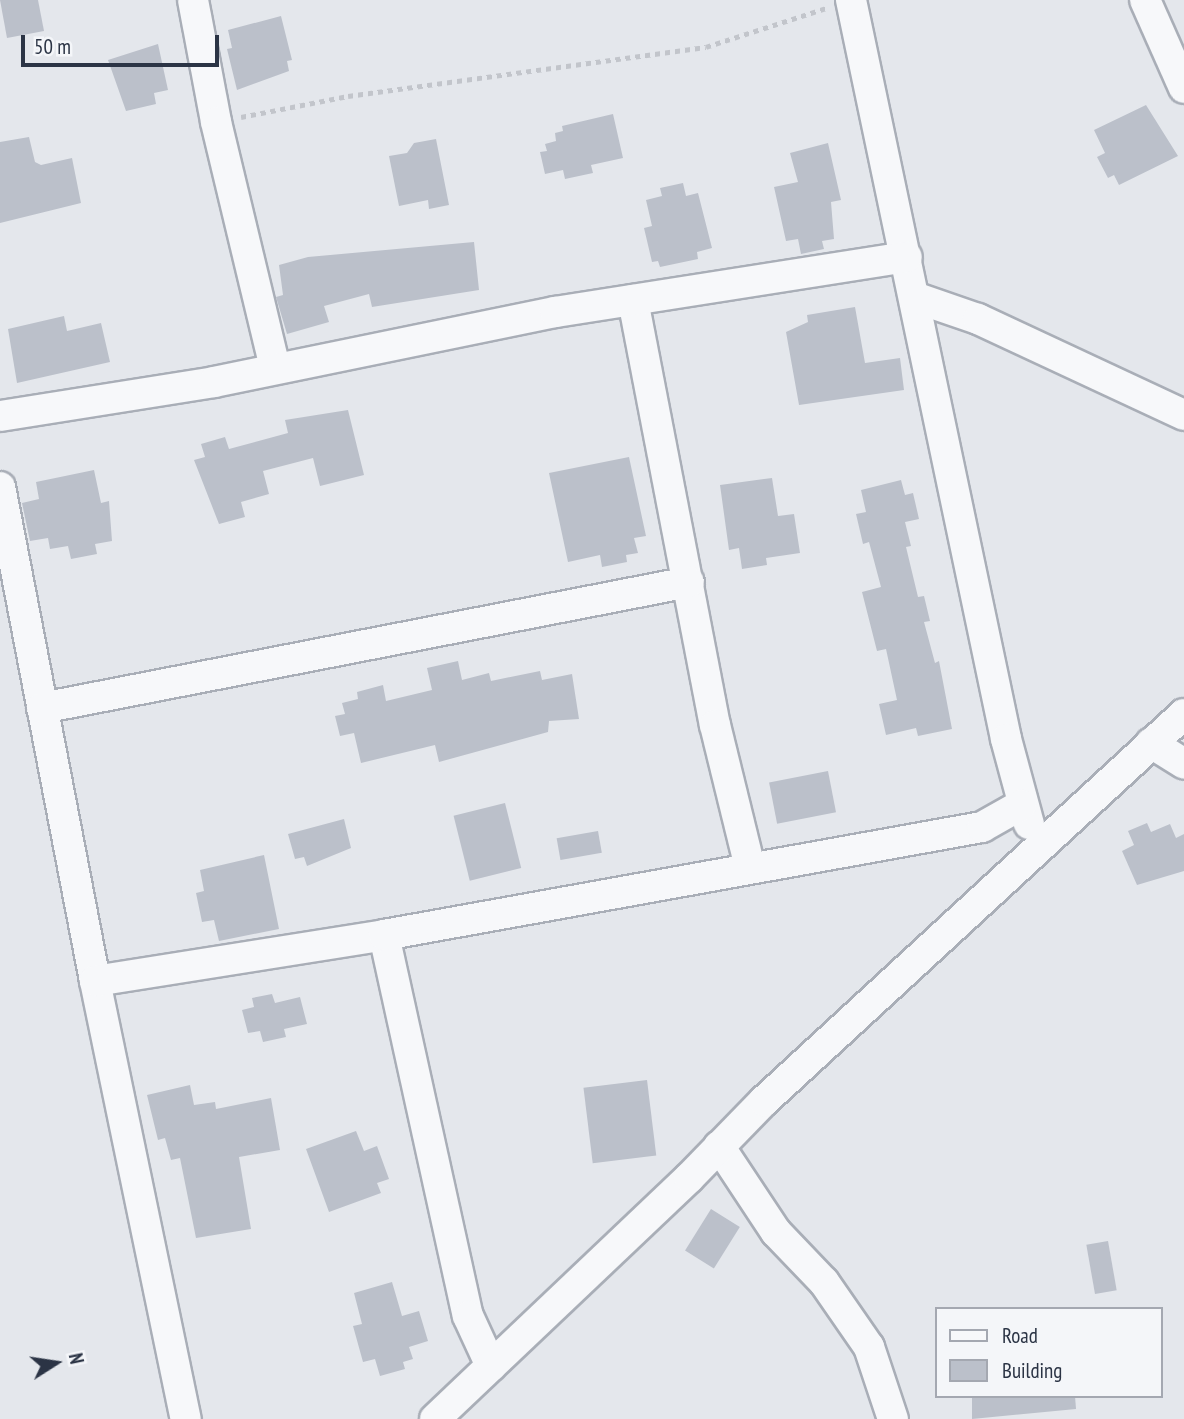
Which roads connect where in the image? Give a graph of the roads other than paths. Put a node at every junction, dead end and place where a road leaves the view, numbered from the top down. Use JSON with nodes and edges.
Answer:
{"nodes":[{"id":1,"x":193,"y":0,"type":"edge"},
{"id":2,"x":1145,"y":0,"type":"edge"},
{"id":3,"x":851,"y":1,"type":"edge"},
{"id":4,"x":1184,"y":88,"type":"edge"},
{"id":5,"x":907,"y":257,"type":"junction"},
{"id":6,"x":915,"y":297,"type":"junction"},
{"id":7,"x":633,"y":300,"type":"junction"},
{"id":8,"x":275,"y":368,"type":"junction"},
{"id":9,"x":1184,"y":415,"type":"edge"},
{"id":10,"x":0,"y":416,"type":"edge"},
{"id":11,"x":0,"y":487,"type":"edge"},
{"id":12,"x":689,"y":582,"type":"junction"},
{"id":13,"x":42,"y":708,"type":"junction"},
{"id":14,"x":1184,"y":714,"type":"edge"},
{"id":15,"x":1151,"y":743,"type":"junction"},
{"id":16,"x":1184,"y":764,"type":"edge"},
{"id":17,"x":1021,"y":805,"type":"junction"},
{"id":18,"x":1040,"y":847,"type":"junction"},
{"id":19,"x":750,"y":867,"type":"junction"},
{"id":20,"x":384,"y":935,"type":"junction"},
{"id":21,"x":95,"y":981,"type":"junction"},
{"id":22,"x":719,"y":1146,"type":"junction"},
{"id":23,"x":491,"y":1366,"type":"junction"},
{"id":24,"x":186,"y":1419,"type":"edge"},
{"id":25,"x":435,"y":1419,"type":"edge"},
{"id":26,"x":892,"y":1419,"type":"edge"}],
"edges":[{"from":1,"to":8,"type":"street"},
{"from":2,"to":4,"type":"street"},
{"from":3,"to":5,"type":"street"},
{"from":5,"to":6,"type":"street"},
{"from":5,"to":7,"type":"street"},
{"from":6,"to":9,"type":"street"},
{"from":6,"to":17,"type":"street"},
{"from":7,"to":8,"type":"street"},
{"from":7,"to":12,"type":"street"},
{"from":8,"to":10,"type":"street"},
{"from":11,"to":13,"type":"street"},
{"from":12,"to":13,"type":"street"},
{"from":12,"to":19,"type":"street"},
{"from":13,"to":21,"type":"street"},
{"from":14,"to":15,"type":"street"},
{"from":15,"to":16,"type":"street"},
{"from":15,"to":18,"type":"street"},
{"from":17,"to":18,"type":"street"},
{"from":17,"to":19,"type":"street"},
{"from":18,"to":22,"type":"street"},
{"from":19,"to":20,"type":"street"},
{"from":20,"to":21,"type":"street"},
{"from":20,"to":23,"type":"street"},
{"from":21,"to":24,"type":"street"},
{"from":22,"to":23,"type":"street"},
{"from":22,"to":26,"type":"street"},
{"from":23,"to":25,"type":"street"}]}
